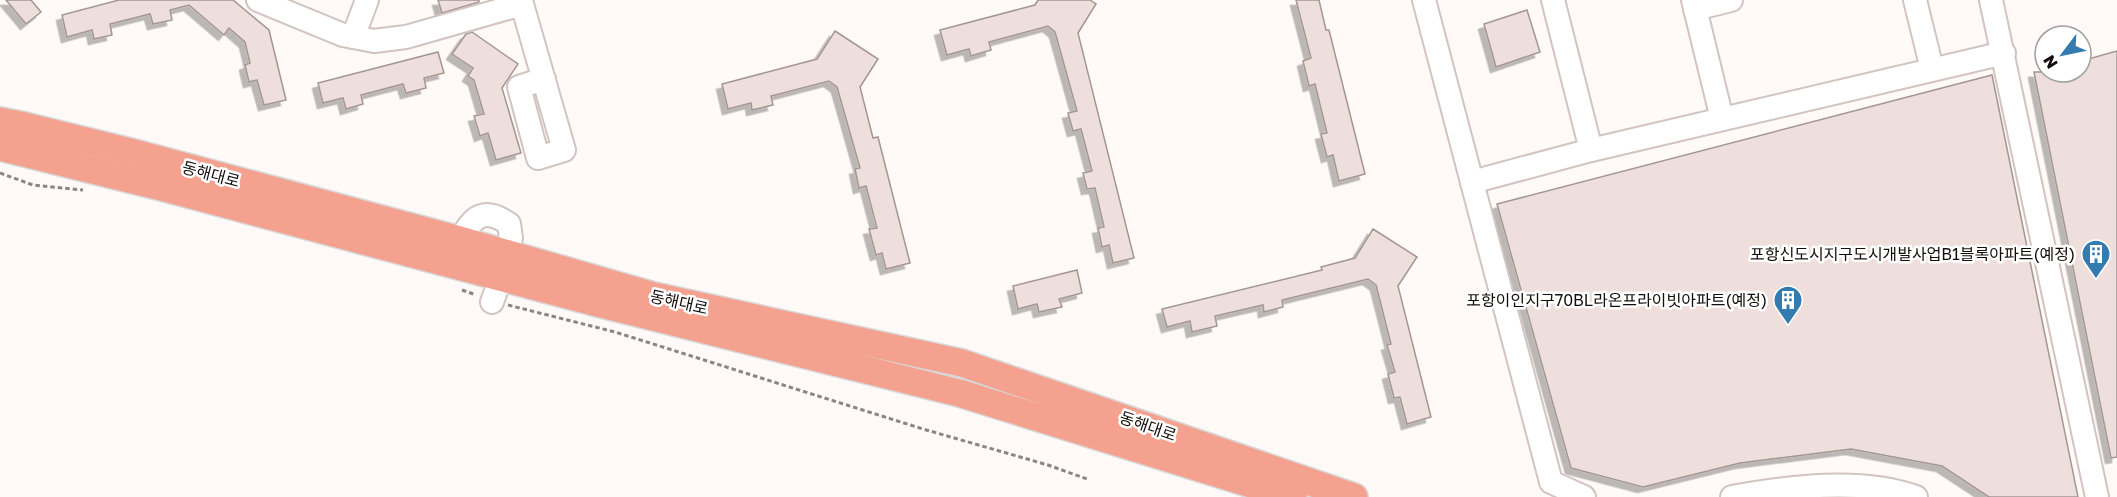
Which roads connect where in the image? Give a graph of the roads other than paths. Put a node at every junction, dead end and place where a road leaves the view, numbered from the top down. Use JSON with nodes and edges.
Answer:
{"nodes":[{"id":1,"x":258,"y":0,"type":"edge"},
{"id":2,"x":367,"y":0,"type":"edge"},
{"id":3,"x":1424,"y":0,"type":"edge"},
{"id":4,"x":1553,"y":0,"type":"edge"},
{"id":5,"x":1731,"y":0,"type":"edge"},
{"id":6,"x":1915,"y":0,"type":"edge"},
{"id":7,"x":1991,"y":0,"type":"edge"},
{"id":8,"x":521,"y":2,"type":"edge"},
{"id":9,"x":1694,"y":5,"type":"edge"},
{"id":10,"x":353,"y":37,"type":"junction"},
{"id":11,"x":2004,"y":53,"type":"junction"},
{"id":12,"x":1932,"y":69,"type":"junction"},
{"id":13,"x":544,"y":79,"type":"dead end"},
{"id":14,"x":1722,"y":119,"type":"junction"},
{"id":15,"x":0,"y":121,"type":"edge"},
{"id":16,"x":0,"y":147,"type":"edge"},
{"id":17,"x":1591,"y":150,"type":"junction"},
{"id":18,"x":1472,"y":182,"type":"junction"},
{"id":19,"x":511,"y":238,"type":"dead end"},
{"id":20,"x":460,"y":240,"type":"junction"},
{"id":21,"x":1293,"y":497,"type":"edge"},
{"id":22,"x":1354,"y":497,"type":"edge"},
{"id":23,"x":1584,"y":497,"type":"edge"},
{"id":24,"x":1732,"y":497,"type":"edge"},
{"id":25,"x":1916,"y":497,"type":"edge"},
{"id":26,"x":2097,"y":497,"type":"edge"}],
"edges":[{"from":1,"to":10,"type":"street"},
{"from":2,"to":10,"type":"street"},
{"from":3,"to":18,"type":"street"},
{"from":4,"to":17,"type":"street"},
{"from":5,"to":9,"type":"street"},
{"from":6,"to":12,"type":"street"},
{"from":7,"to":11,"type":"street"},
{"from":8,"to":10,"type":"street"},
{"from":8,"to":13,"type":"street"},
{"from":9,"to":14,"type":"street"},
{"from":11,"to":12,"type":"street"},
{"from":11,"to":26,"type":"street"},
{"from":12,"to":14,"type":"street"},
{"from":14,"to":17,"type":"street"},
{"from":15,"to":20,"type":"main road","name":"동해대로"},
{"from":16,"to":21,"type":"main road"},
{"from":17,"to":18,"type":"street"},
{"from":18,"to":23,"type":"street"},
{"from":19,"to":20,"type":"street"},
{"from":20,"to":22,"type":"main road","name":"동해대로"},
{"from":24,"to":25,"type":"street"}]}
